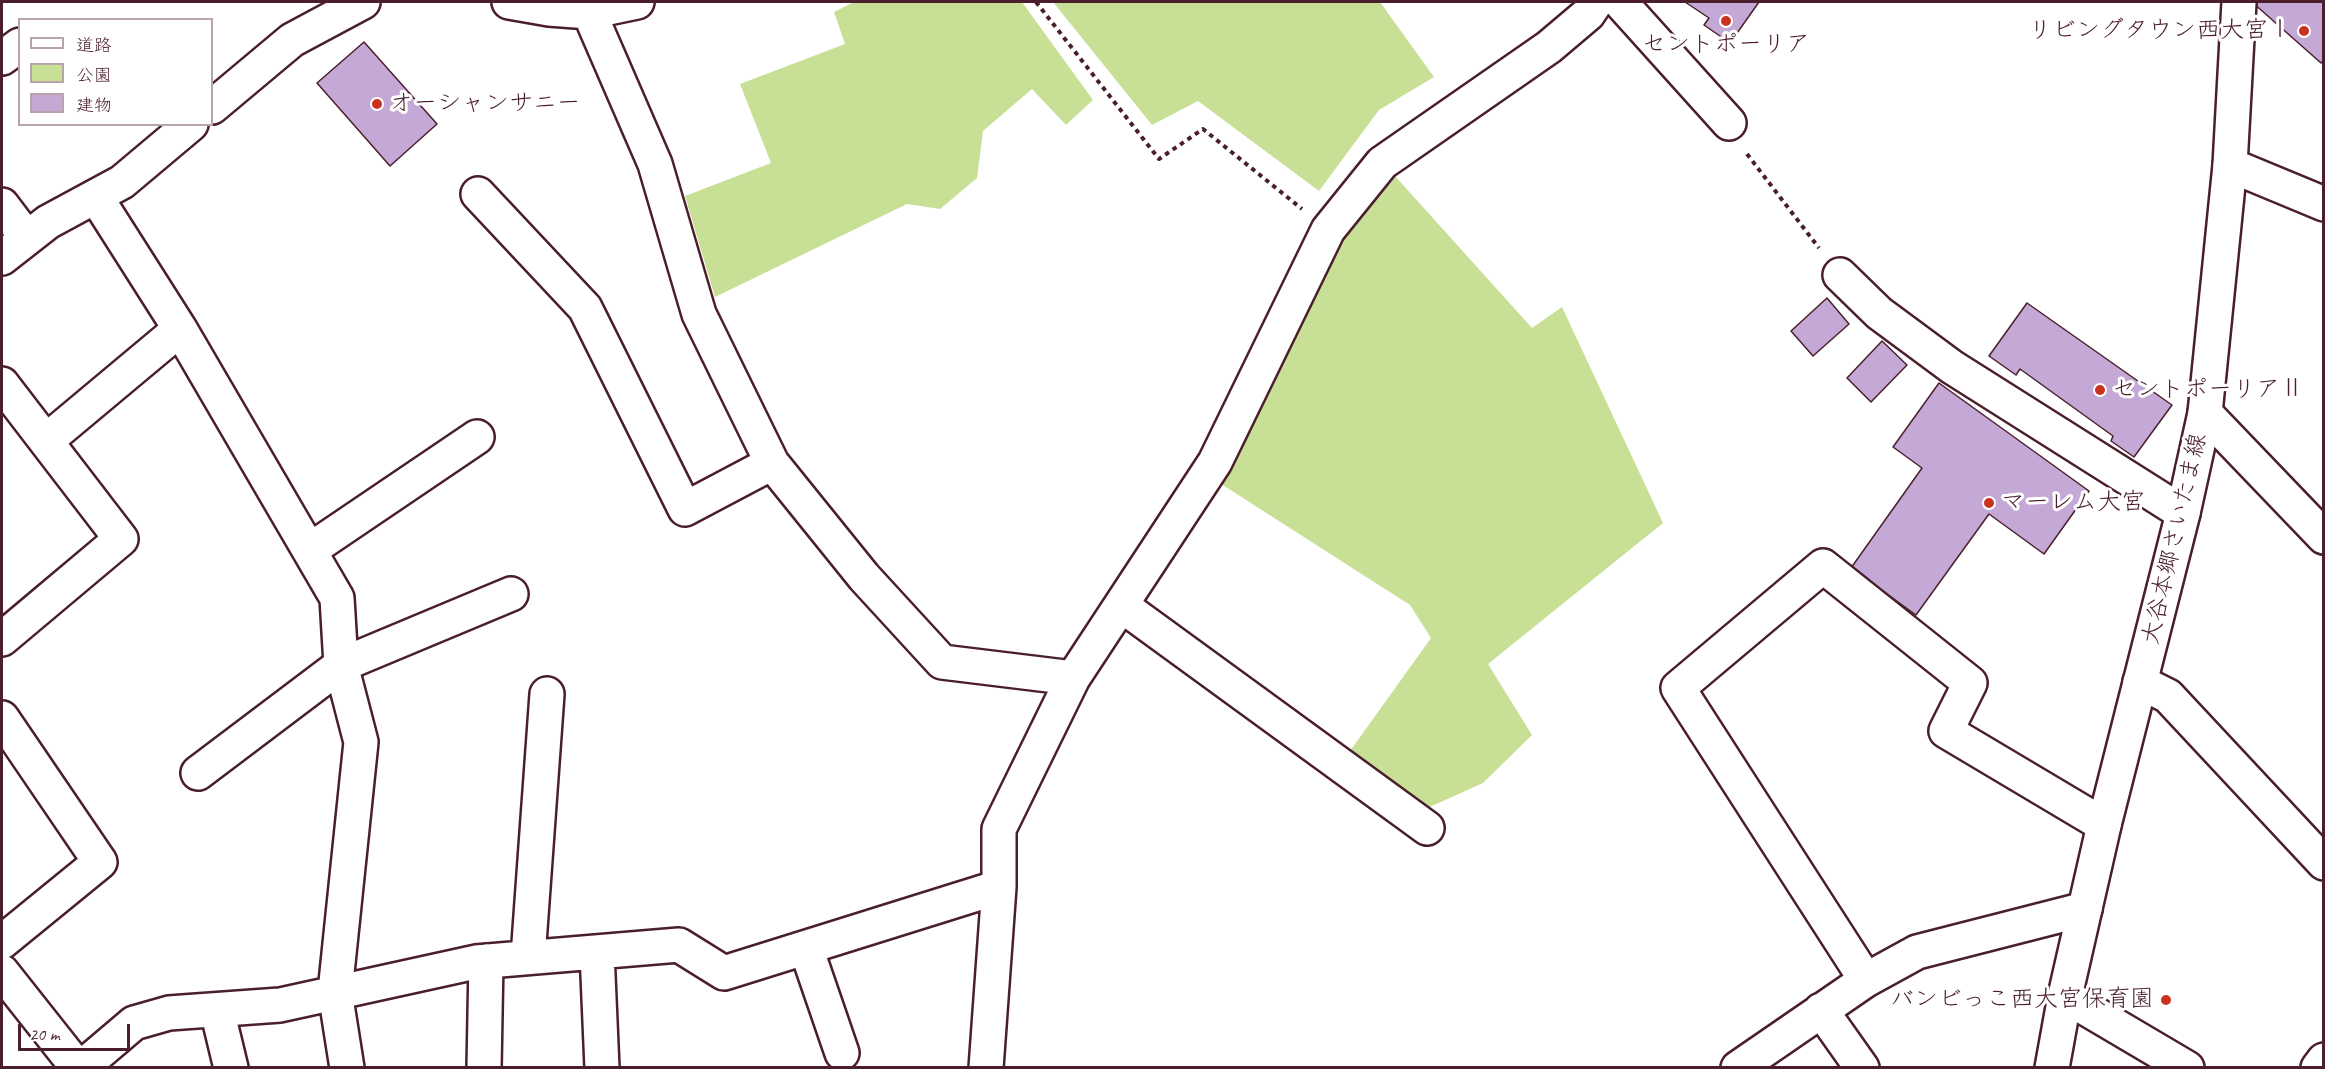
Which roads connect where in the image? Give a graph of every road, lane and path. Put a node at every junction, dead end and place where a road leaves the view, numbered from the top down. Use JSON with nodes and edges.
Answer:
{"nodes":[{"id":1,"x":363,"y":2,"type":"edge"},
{"id":2,"x":509,"y":2,"type":"edge"},
{"id":3,"x":637,"y":2,"type":"edge"},
{"id":4,"x":1036,"y":2,"type":"edge"},
{"id":5,"x":1596,"y":2,"type":"edge"},
{"id":6,"x":1620,"y":2,"type":"edge"},
{"id":7,"x":2239,"y":2,"type":"edge"},
{"id":8,"x":590,"y":12,"type":"junction"},
{"id":9,"x":18,"y":46,"type":"edge"},
{"id":10,"x":2,"y":58,"type":"edge"},
{"id":11,"x":213,"y":106,"type":"edge"},
{"id":12,"x":1729,"y":123,"type":"joint"},
{"id":13,"x":189,"y":126,"type":"edge"},
{"id":14,"x":2230,"y":165,"type":"junction"},
{"id":15,"x":478,"y":194,"type":"dead end"},
{"id":16,"x":96,"y":197,"type":"junction"},
{"id":17,"x":2324,"y":204,"type":"edge"},
{"id":18,"x":2,"y":205,"type":"edge"},
{"id":19,"x":1328,"y":230,"type":"junction"},
{"id":20,"x":27,"y":238,"type":"junction"},
{"id":21,"x":2,"y":258,"type":"edge"},
{"id":22,"x":1840,"y":275,"type":"joint"},
{"id":23,"x":180,"y":329,"type":"junction"},
{"id":24,"x":2,"y":384,"type":"edge"},
{"id":25,"x":2205,"y":413,"type":"junction"},
{"id":26,"x":477,"y":437,"type":"dead end"},
{"id":27,"x":45,"y":441,"type":"junction"},
{"id":28,"x":772,"y":463,"type":"junction"},
{"id":29,"x":2183,"y":513,"type":"junction"},
{"id":30,"x":2324,"y":537,"type":"edge"},
{"id":31,"x":310,"y":550,"type":"junction"},
{"id":32,"x":511,"y":594,"type":"dead end"},
{"id":33,"x":1121,"y":605,"type":"junction"},
{"id":34,"x":2,"y":639,"type":"edge"},
{"id":35,"x":341,"y":665,"type":"junction"},
{"id":36,"x":1073,"y":678,"type":"junction"},
{"id":37,"x":2140,"y":682,"type":"junction"},
{"id":38,"x":547,"y":694,"type":"dead end"},
{"id":39,"x":2,"y":718,"type":"edge"},
{"id":40,"x":198,"y":773,"type":"dead end"},
{"id":41,"x":2104,"y":825,"type":"junction"},
{"id":42,"x":1427,"y":828,"type":"dead end"},
{"id":43,"x":2324,"y":863,"type":"edge"},
{"id":44,"x":999,"y":887,"type":"junction"},
{"id":45,"x":2085,"y":909,"type":"junction"},
{"id":46,"x":2,"y":942,"type":"edge"},
{"id":47,"x":806,"y":948,"type":"junction"},
{"id":48,"x":597,"y":952,"type":"junction"},
{"id":49,"x":528,"y":957,"type":"junction"},
{"id":50,"x":486,"y":961,"type":"junction"},
{"id":51,"x":2,"y":972,"type":"edge"},
{"id":52,"x":1866,"y":980,"type":"junction"},
{"id":53,"x":335,"y":992,"type":"junction"},
{"id":54,"x":2065,"y":996,"type":"junction"},
{"id":55,"x":217,"y":1010,"type":"junction"},
{"id":56,"x":1821,"y":1010,"type":"junction"},
{"id":57,"x":842,"y":1053,"type":"dead end"},
{"id":58,"x":2324,"y":1060,"type":"edge"},
{"id":59,"x":79,"y":1068,"type":"edge"},
{"id":60,"x":231,"y":1068,"type":"edge"},
{"id":61,"x":347,"y":1068,"type":"edge"},
{"id":62,"x":484,"y":1068,"type":"edge"},
{"id":63,"x":602,"y":1068,"type":"edge"},
{"id":64,"x":986,"y":1068,"type":"edge"},
{"id":65,"x":1738,"y":1068,"type":"edge"},
{"id":66,"x":1862,"y":1068,"type":"edge"},
{"id":67,"x":2052,"y":1068,"type":"edge"},
{"id":68,"x":2187,"y":1068,"type":"edge"},
{"id":69,"x":2318,"y":1068,"type":"edge"}],
"edges":[{"from":1,"to":11,"type":"street"},
{"from":2,"to":8,"type":"street"},
{"from":3,"to":8,"type":"street"},
{"from":4,"to":19,"type":"path"},
{"from":5,"to":19,"type":"street"},
{"from":6,"to":12,"type":"street"},
{"from":7,"to":14,"type":"street","name":"大谷本郷さいたま線"},
{"from":8,"to":28,"type":"street"},
{"from":9,"to":10,"type":"street"},
{"from":12,"to":22,"type":"path"},
{"from":13,"to":16,"type":"street"},
{"from":14,"to":17,"type":"street"},
{"from":14,"to":25,"type":"street","name":"大谷本郷さいたま線"},
{"from":15,"to":28,"type":"street"},
{"from":16,"to":20,"type":"street"},
{"from":16,"to":23,"type":"street"},
{"from":18,"to":20,"type":"street"},
{"from":19,"to":33,"type":"street"},
{"from":20,"to":21,"type":"street"},
{"from":22,"to":29,"type":"street"},
{"from":23,"to":27,"type":"street"},
{"from":23,"to":31,"type":"street"},
{"from":24,"to":27,"type":"street"},
{"from":25,"to":29,"type":"street","name":"大谷本郷さいたま線"},
{"from":25,"to":30,"type":"street"},
{"from":26,"to":31,"type":"street"},
{"from":27,"to":34,"type":"street"},
{"from":28,"to":36,"type":"street"},
{"from":29,"to":37,"type":"street","name":"大谷本郷さいたま線"},
{"from":31,"to":35,"type":"street"},
{"from":32,"to":35,"type":"street"},
{"from":33,"to":36,"type":"street"},
{"from":33,"to":42,"type":"street"},
{"from":35,"to":40,"type":"street"},
{"from":35,"to":53,"type":"street"},
{"from":36,"to":44,"type":"street"},
{"from":37,"to":41,"type":"street","name":"大谷本郷さいたま線"},
{"from":37,"to":43,"type":"street"},
{"from":38,"to":49,"type":"street"},
{"from":39,"to":46,"type":"street"},
{"from":41,"to":45,"type":"street","name":"大谷本郷さいたま線"},
{"from":41,"to":52,"type":"street"},
{"from":44,"to":47,"type":"street"},
{"from":44,"to":64,"type":"street"},
{"from":45,"to":52,"type":"street"},
{"from":45,"to":54,"type":"street","name":"大谷本郷さいたま線"},
{"from":47,"to":48,"type":"street"},
{"from":47,"to":57,"type":"street"},
{"from":48,"to":49,"type":"street"},
{"from":48,"to":63,"type":"street"},
{"from":49,"to":50,"type":"street"},
{"from":50,"to":53,"type":"street"},
{"from":50,"to":62,"type":"street"},
{"from":51,"to":59,"type":"street"},
{"from":52,"to":56,"type":"street"},
{"from":53,"to":55,"type":"street"},
{"from":53,"to":61,"type":"street"},
{"from":54,"to":67,"type":"street","name":"大谷本郷さいたま線"},
{"from":54,"to":68,"type":"street"},
{"from":55,"to":59,"type":"street"},
{"from":55,"to":60,"type":"street"},
{"from":56,"to":65,"type":"street"},
{"from":56,"to":66,"type":"street"},
{"from":58,"to":69,"type":"street"}]}
